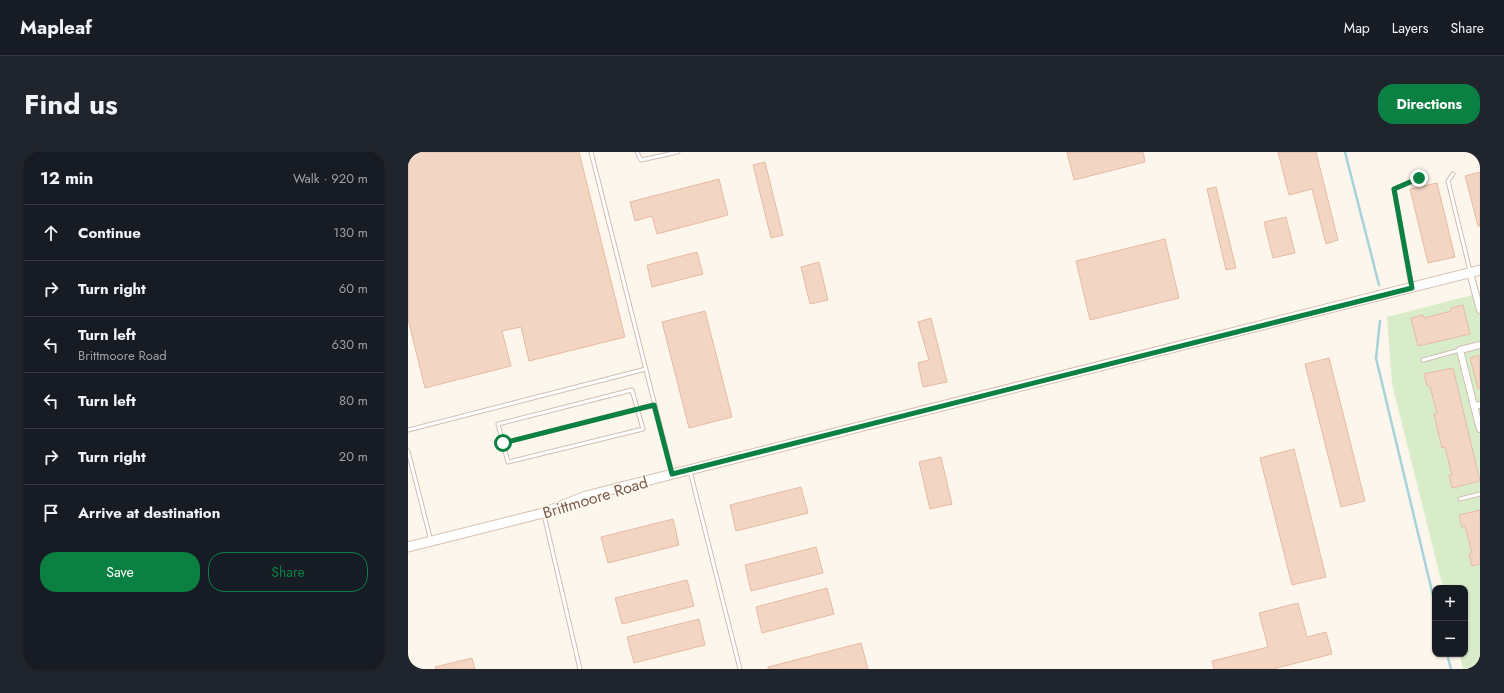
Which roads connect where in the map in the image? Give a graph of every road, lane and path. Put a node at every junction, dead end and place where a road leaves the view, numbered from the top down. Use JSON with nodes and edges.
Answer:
{"nodes":[{"id":1,"x":591,"y":152,"type":"edge"},
{"id":2,"x":637,"y":152,"type":"edge"},
{"id":3,"x":678,"y":152,"type":"edge"},
{"id":4,"x":1453,"y":174,"type":"dead end"},
{"id":5,"x":1419,"y":178,"type":"dead end"},
{"id":6,"x":1480,"y":270,"type":"edge"},
{"id":7,"x":1470,"y":273,"type":"junction"},
{"id":8,"x":1412,"y":288,"type":"junction"},
{"id":9,"x":1480,"y":310,"type":"edge"},
{"id":10,"x":1480,"y":345,"type":"edge"},
{"id":11,"x":1460,"y":350,"type":"junction"},
{"id":12,"x":1423,"y":360,"type":"dead end"},
{"id":13,"x":646,"y":369,"type":"junction"},
{"id":14,"x":654,"y":405,"type":"junction"},
{"id":15,"x":1477,"y":405,"type":"edge"},
{"id":16,"x":637,"y":409,"type":"junction"},
{"id":17,"x":1480,"y":428,"type":"edge"},
{"id":18,"x":408,"y":430,"type":"edge"},
{"id":19,"x":503,"y":443,"type":"junction"},
{"id":20,"x":408,"y":451,"type":"edge"},
{"id":21,"x":690,"y":470,"type":"junction"},
{"id":22,"x":672,"y":474,"type":"junction"},
{"id":23,"x":1480,"y":494,"type":"edge"},
{"id":24,"x":1460,"y":499,"type":"dead end"},
{"id":25,"x":543,"y":513,"type":"junction"},
{"id":26,"x":431,"y":542,"type":"junction"},
{"id":27,"x":408,"y":547,"type":"edge"},
{"id":28,"x":580,"y":669,"type":"edge"},
{"id":29,"x":740,"y":669,"type":"edge"}],
"edges":[{"from":1,"to":13,"type":"lane"},
{"from":2,"to":3,"type":"lane"},
{"from":4,"to":7,"type":"lane"},
{"from":5,"to":8,"type":"lane"},
{"from":6,"to":7,"type":"main road","name":"Brittmoore Road"},
{"from":7,"to":8,"type":"main road","name":"Brittmoore Road"},
{"from":7,"to":9,"type":"street"},
{"from":8,"to":21,"type":"main road","name":"Brittmoore Road"},
{"from":10,"to":11,"type":"street"},
{"from":11,"to":12,"type":"lane"},
{"from":11,"to":15,"type":"street"},
{"from":13,"to":14,"type":"lane"},
{"from":13,"to":18,"type":"lane"},
{"from":14,"to":16,"type":"lane"},
{"from":14,"to":22,"type":"lane"},
{"from":15,"to":17,"type":"street"},
{"from":16,"to":19,"type":"lane"},
{"from":16,"to":19,"type":"lane"},
{"from":16,"to":19,"type":"lane"},
{"from":20,"to":26,"type":"lane"},
{"from":21,"to":22,"type":"main road","name":"Brittmoore Road"},
{"from":21,"to":29,"type":"lane"},
{"from":22,"to":25,"type":"main road","name":"Brittmoore Road"},
{"from":23,"to":24,"type":"lane"},
{"from":25,"to":26,"type":"main road","name":"Brittmoore Road"},
{"from":25,"to":28,"type":"lane"},
{"from":26,"to":27,"type":"main road","name":"Brittmoore Road"}]}
